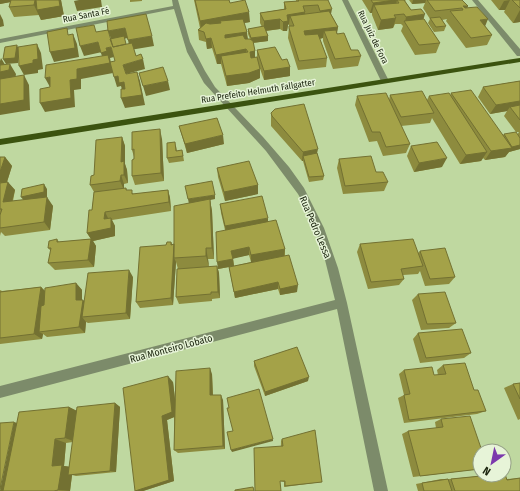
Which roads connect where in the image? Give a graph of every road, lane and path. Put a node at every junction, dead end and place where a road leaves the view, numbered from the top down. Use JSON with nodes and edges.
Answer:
{"nodes":[{"id":1,"x":345,"y":0,"type":"edge"},
{"id":2,"x":475,"y":0,"type":"edge"},
{"id":3,"x":175,"y":4,"type":"edge"},
{"id":4,"x":0,"y":40,"type":"edge"},
{"id":5,"x":520,"y":54,"type":"edge"},
{"id":6,"x":520,"y":60,"type":"edge"},
{"id":7,"x":385,"y":81,"type":"junction"},
{"id":8,"x":230,"y":106,"type":"junction"},
{"id":9,"x":0,"y":142,"type":"edge"},
{"id":10,"x":342,"y":303,"type":"junction"},
{"id":11,"x":0,"y":392,"type":"edge"},
{"id":12,"x":381,"y":491,"type":"edge"}],
"edges":[{"from":1,"to":7,"type":"street","name":"Rua Juiz de Fora"},
{"from":2,"to":5,"type":"street"},
{"from":3,"to":4,"type":"street","name":"Rua Santa Fé"},
{"from":3,"to":8,"type":"street","name":"Rua Pedro Lessa"},
{"from":6,"to":7,"type":"main road","name":"Rua Prefeito Helmuth Fallgatter"},
{"from":7,"to":8,"type":"main road","name":"Rua Prefeito Helmuth Fallgatter"},
{"from":8,"to":9,"type":"main road","name":"Rua Prefeito Helmuth Fallgatter"},
{"from":8,"to":10,"type":"street","name":"Rua Pedro Lessa"},
{"from":10,"to":11,"type":"street","name":"Rua Monteiro Lobato"},
{"from":10,"to":12,"type":"street","name":"Rua Pedro Lessa"}]}
